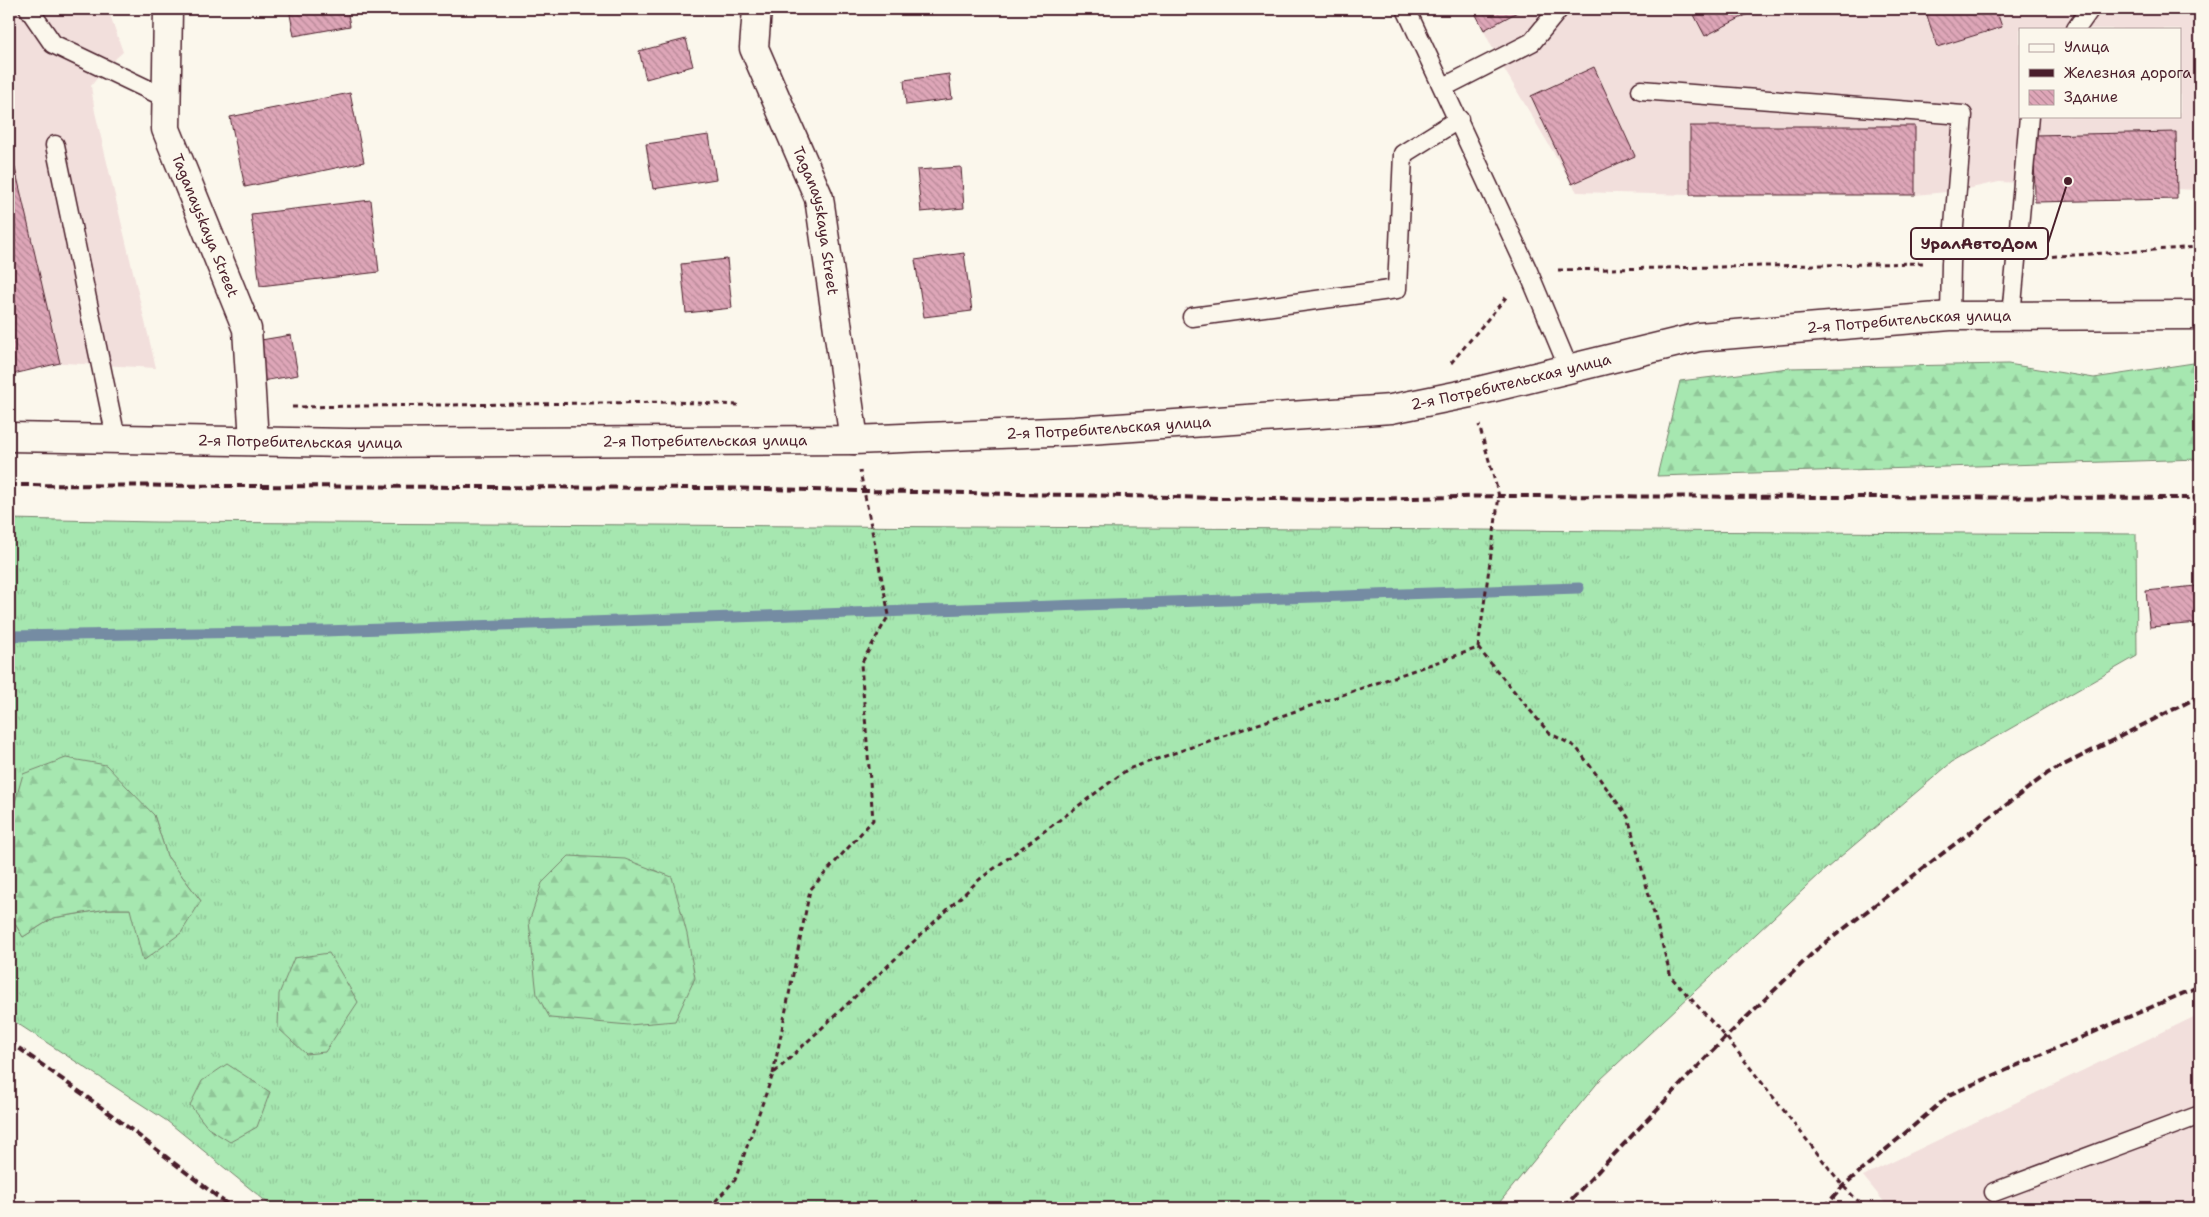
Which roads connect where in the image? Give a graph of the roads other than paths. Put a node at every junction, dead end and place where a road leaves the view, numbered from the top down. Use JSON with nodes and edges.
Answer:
{"nodes":[{"id":1,"x":29,"y":9,"type":"edge"},
{"id":2,"x":168,"y":9,"type":"edge"},
{"id":3,"x":757,"y":9,"type":"edge"},
{"id":4,"x":1406,"y":9,"type":"edge"},
{"id":5,"x":1560,"y":9,"type":"edge"},
{"id":6,"x":2090,"y":9,"type":"edge"},
{"id":7,"x":2077,"y":28,"type":"edge"},
{"id":8,"x":1444,"y":86,"type":"junction"},
{"id":9,"x":1641,"y":90,"type":"dead end"},
{"id":10,"x":166,"y":98,"type":"junction"},
{"id":11,"x":1459,"y":118,"type":"junction"},
{"id":12,"x":2029,"y":118,"type":"edge"},
{"id":13,"x":55,"y":145,"type":"dead end"},
{"id":14,"x":2200,"y":315,"type":"edge"},
{"id":15,"x":1950,"y":316,"type":"junction"},
{"id":16,"x":2011,"y":316,"type":"junction"},
{"id":17,"x":1192,"y":317,"type":"dead end"},
{"id":18,"x":1569,"y":369,"type":"junction"},
{"id":19,"x":9,"y":437,"type":"edge"},
{"id":20,"x":116,"y":438,"type":"junction"},
{"id":21,"x":854,"y":440,"type":"junction"},
{"id":22,"x":254,"y":441,"type":"junction"},
{"id":23,"x":2200,"y":1115,"type":"edge"},
{"id":24,"x":1994,"y":1192,"type":"dead end"}],
"edges":[{"from":1,"to":10,"type":"lane"},
{"from":2,"to":10,"type":"street","name":"Taganayskaya Street"},
{"from":3,"to":21,"type":"street","name":"Taganayskaya Street"},
{"from":4,"to":8,"type":"lane"},
{"from":5,"to":8,"type":"lane"},
{"from":6,"to":7,"type":"lane"},
{"from":8,"to":11,"type":"lane"},
{"from":9,"to":15,"type":"lane"},
{"from":10,"to":22,"type":"street","name":"Taganayskaya Street"},
{"from":11,"to":17,"type":"lane"},
{"from":11,"to":18,"type":"lane"},
{"from":12,"to":16,"type":"lane"},
{"from":13,"to":20,"type":"lane"},
{"from":14,"to":16,"type":"street","name":"2-я Потребительская улица"},
{"from":15,"to":16,"type":"street","name":"2-я Потребительская улица"},
{"from":15,"to":18,"type":"street","name":"2-я Потребительская улица"},
{"from":18,"to":21,"type":"street","name":"2-я Потребительская улица"},
{"from":19,"to":20,"type":"street","name":"2-я Потребительская улица"},
{"from":20,"to":22,"type":"street","name":"2-я Потребительская улица"},
{"from":21,"to":22,"type":"street","name":"2-я Потребительская улица"},
{"from":23,"to":24,"type":"lane"}]}
